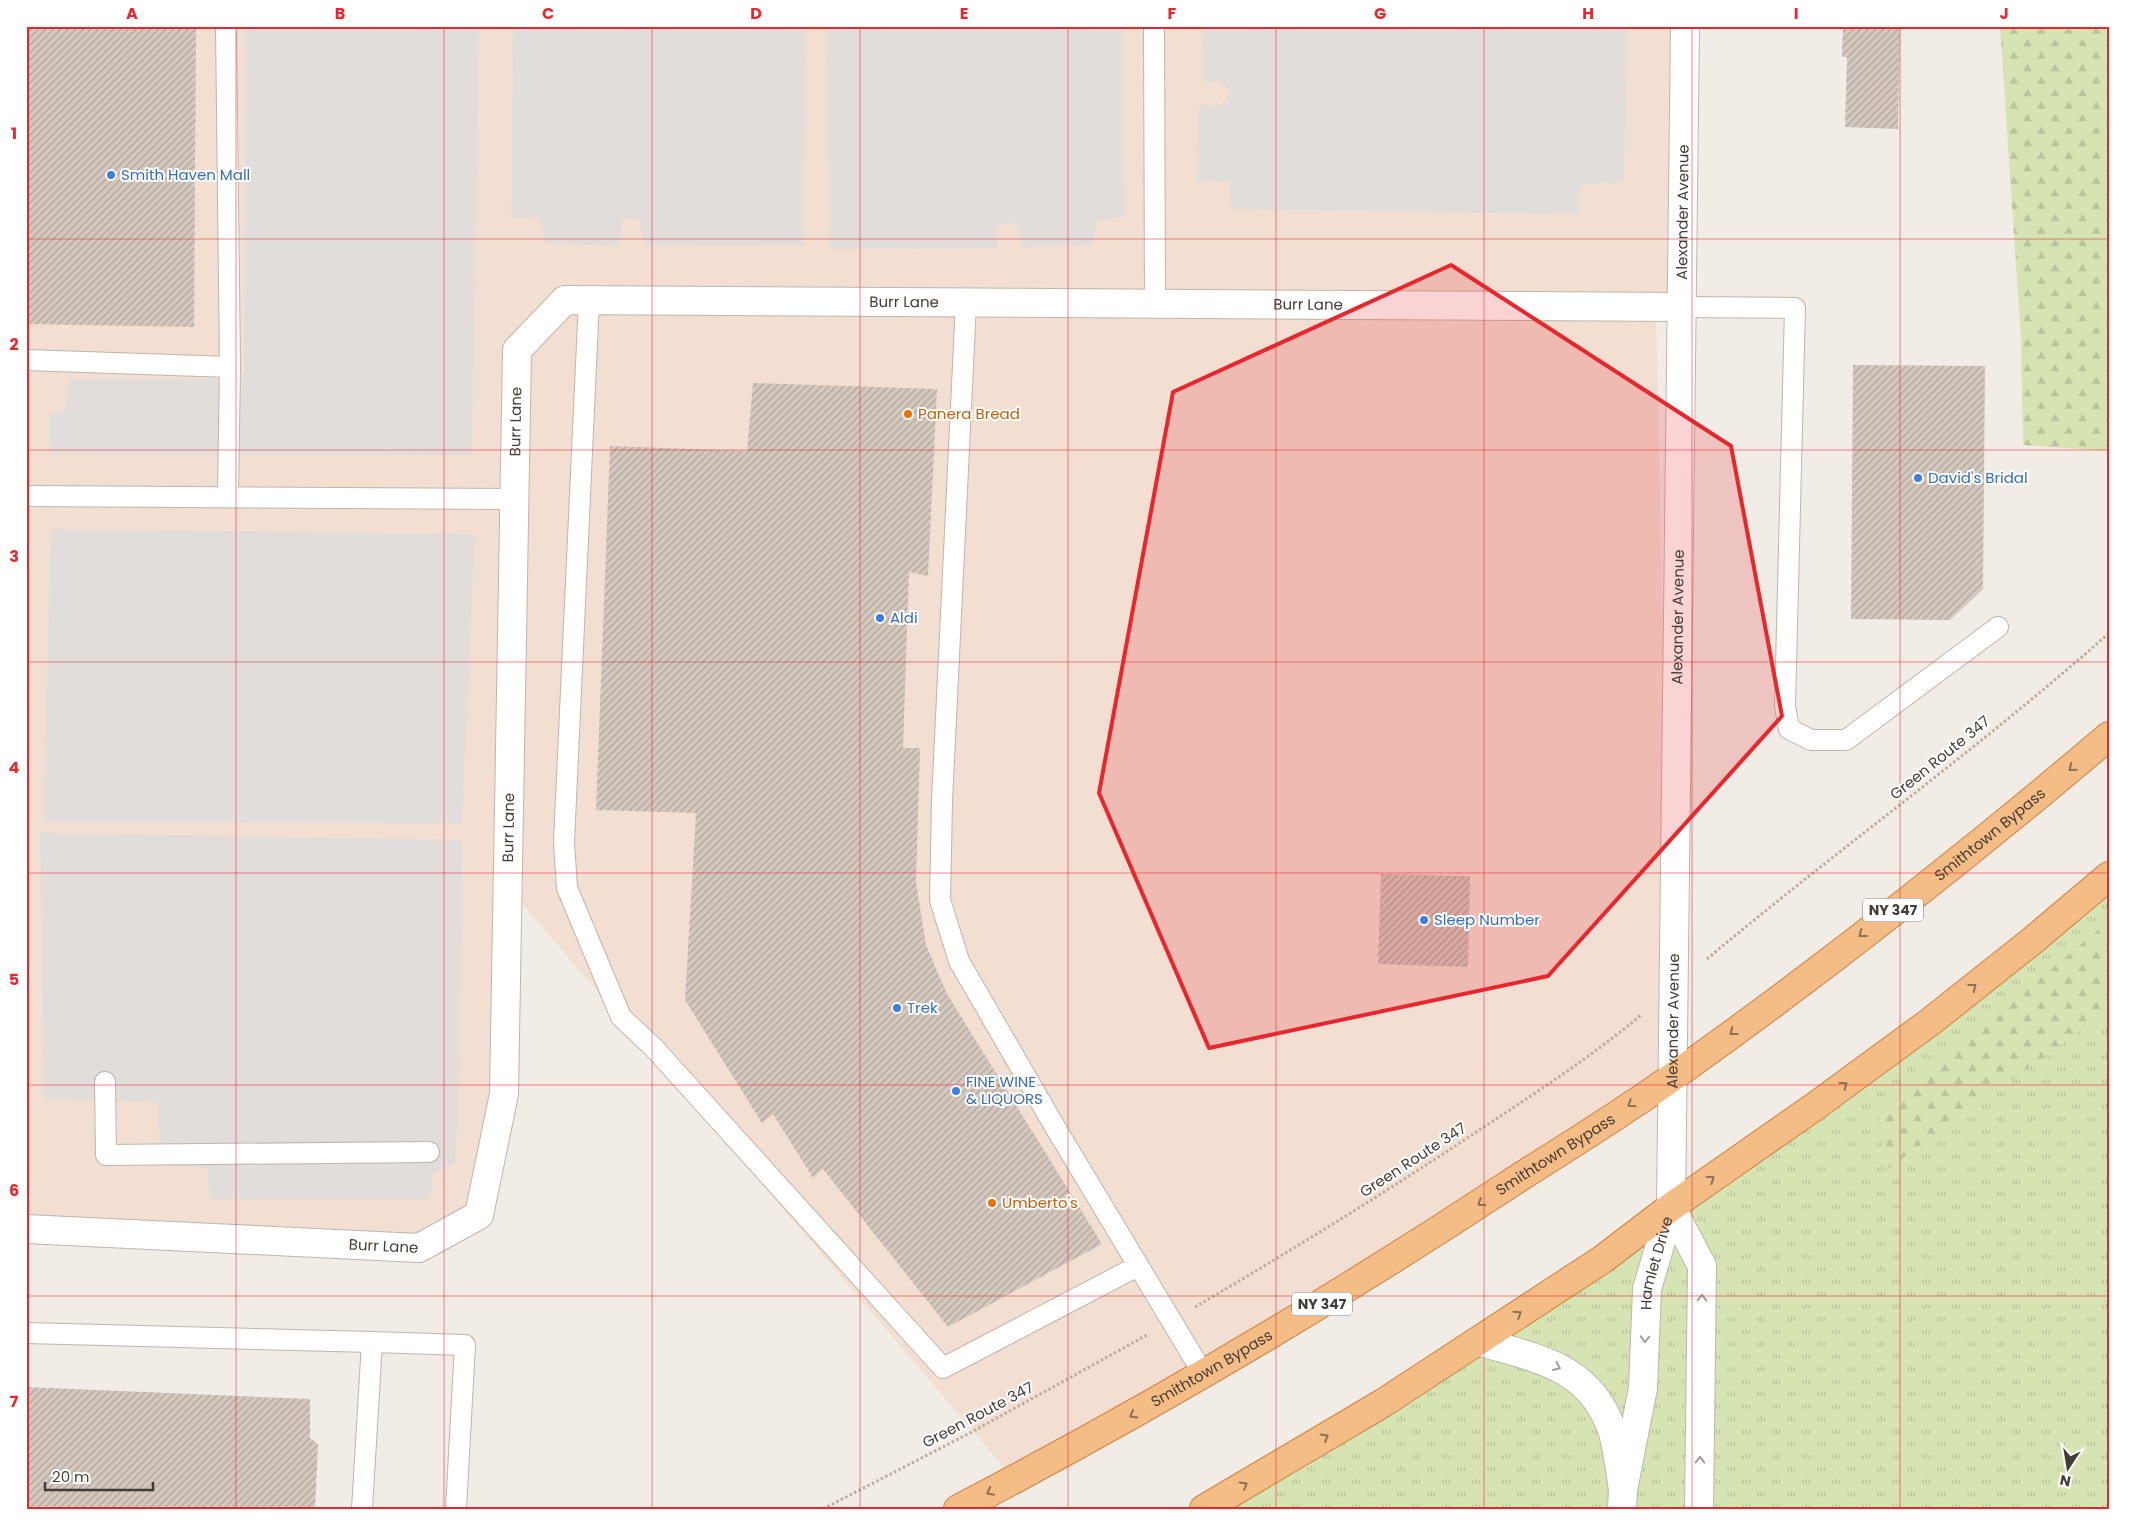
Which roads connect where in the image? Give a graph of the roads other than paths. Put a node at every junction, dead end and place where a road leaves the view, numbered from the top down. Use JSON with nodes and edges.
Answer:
{"nodes":[{"id":1,"x":226,"y":26,"type":"edge"},
{"id":2,"x":1154,"y":26,"type":"edge"},
{"id":3,"x":1685,"y":26,"type":"edge"},
{"id":4,"x":589,"y":300,"type":"junction"},
{"id":5,"x":966,"y":303,"type":"junction"},
{"id":6,"x":1155,"y":303,"type":"junction"},
{"id":7,"x":1680,"y":308,"type":"junction"},
{"id":8,"x":26,"y":360,"type":"edge"},
{"id":9,"x":230,"y":367,"type":"junction"},
{"id":10,"x":26,"y":496,"type":"edge"},
{"id":11,"x":228,"y":496,"type":"junction"},
{"id":12,"x":514,"y":499,"type":"junction"},
{"id":13,"x":1998,"y":627,"type":"dead end"},
{"id":14,"x":2109,"y":736,"type":"edge"},
{"id":15,"x":2109,"y":876,"type":"edge"},
{"id":16,"x":1672,"y":1077,"type":"junction"},
{"id":17,"x":105,"y":1082,"type":"dead end"},
{"id":18,"x":429,"y":1152,"type":"dead end"},
{"id":19,"x":1671,"y":1207,"type":"junction"},
{"id":20,"x":26,"y":1229,"type":"edge"},
{"id":21,"x":1138,"y":1266,"type":"junction"},
{"id":22,"x":26,"y":1333,"type":"edge"},
{"id":23,"x":1478,"y":1341,"type":"junction"},
{"id":24,"x":372,"y":1342,"type":"junction"},
{"id":25,"x":1204,"y":1375,"type":"junction"},
{"id":26,"x":1622,"y":1499,"type":"edge"},
{"id":27,"x":362,"y":1509,"type":"edge"},
{"id":28,"x":456,"y":1509,"type":"edge"},
{"id":29,"x":958,"y":1509,"type":"edge"},
{"id":30,"x":1204,"y":1509,"type":"edge"},
{"id":31,"x":1700,"y":1509,"type":"edge"}],
"edges":[{"from":1,"to":9,"type":"lane"},
{"from":2,"to":6,"type":"lane"},
{"from":3,"to":7,"type":"street","name":"Alexander Avenue"},
{"from":4,"to":5,"type":"street","name":"Burr Lane"},
{"from":4,"to":12,"type":"street","name":"Burr Lane"},
{"from":4,"to":21,"type":"lane"},
{"from":5,"to":6,"type":"street","name":"Burr Lane"},
{"from":5,"to":21,"type":"lane"},
{"from":6,"to":7,"type":"street","name":"Burr Lane"},
{"from":7,"to":13,"type":"lane"},
{"from":7,"to":16,"type":"street","name":"Alexander Avenue"},
{"from":8,"to":9,"type":"lane"},
{"from":9,"to":11,"type":"lane"},
{"from":10,"to":11,"type":"lane"},
{"from":11,"to":12,"type":"lane"},
{"from":12,"to":20,"type":"street","name":"Burr Lane"},
{"from":14,"to":16,"type":"highway","name":"Smithtown Bypass","number":"NY 347","one_way":true},
{"from":19,"to":15,"type":"highway","one_way":true},
{"from":16,"to":19,"type":"street","name":"Alexander Avenue"},
{"from":16,"to":25,"type":"highway","name":"Smithtown Bypass","number":"NY 347","one_way":true},
{"from":17,"to":18,"type":"lane"},
{"from":23,"to":19,"type":"highway","one_way":true},
{"from":19,"to":26,"type":"street","name":"Hamlet Drive","one_way":true},
{"from":31,"to":19,"type":"street","name":"Hamlet Drive","one_way":true},
{"from":21,"to":25,"type":"lane"},
{"from":22,"to":24,"type":"lane"},
{"from":23,"to":26,"type":"street","one_way":true},
{"from":30,"to":23,"type":"highway","one_way":true},
{"from":24,"to":27,"type":"lane"},
{"from":24,"to":28,"type":"lane"},
{"from":25,"to":29,"type":"highway","name":"Smithtown Bypass","number":"NY 347","one_way":true}]}
